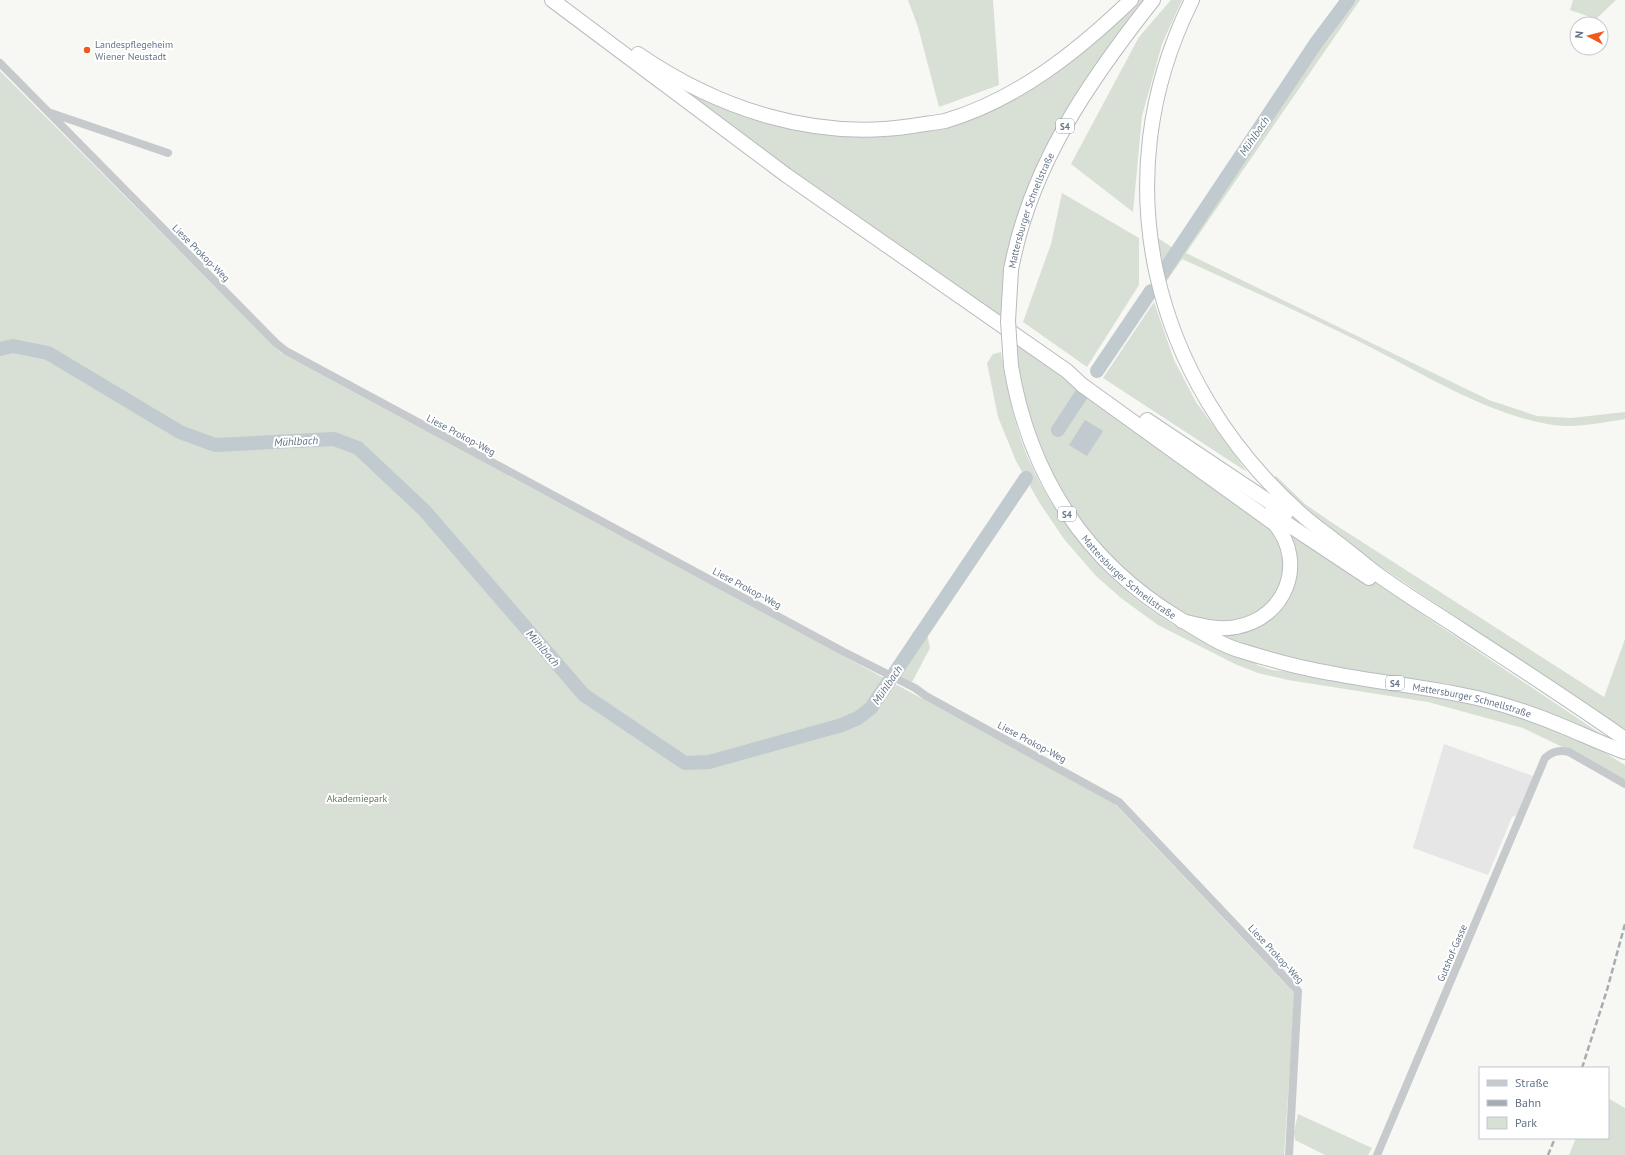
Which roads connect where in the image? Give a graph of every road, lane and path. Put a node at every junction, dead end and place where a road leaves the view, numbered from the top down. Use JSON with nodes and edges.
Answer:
{"nodes":[{"id":1,"x":552,"y":0,"type":"edge"},
{"id":2,"x":559,"y":0,"type":"edge"},
{"id":3,"x":1131,"y":0,"type":"edge"},
{"id":4,"x":1153,"y":0,"type":"edge"},
{"id":5,"x":1192,"y":0,"type":"edge"},
{"id":6,"x":0,"y":63,"type":"edge"},
{"id":7,"x":50,"y":112,"type":"junction"},
{"id":8,"x":168,"y":153,"type":"dead end"},
{"id":9,"x":1067,"y":371,"type":"junction"},
{"id":10,"x":1128,"y":417,"type":"junction"},
{"id":11,"x":1386,"y":580,"type":"junction"},
{"id":12,"x":1182,"y":621,"type":"junction"},
{"id":13,"x":1625,"y":739,"type":"edge"},
{"id":14,"x":1625,"y":748,"type":"edge"},
{"id":15,"x":1625,"y":752,"type":"edge"},
{"id":16,"x":1625,"y":784,"type":"edge"},
{"id":17,"x":1289,"y":1155,"type":"edge"},
{"id":18,"x":1377,"y":1155,"type":"edge"}],
"edges":[{"from":1,"to":9,"type":"highway"},
{"from":2,"to":3,"type":"highway"},
{"from":4,"to":12,"type":"highway","name":"Mattersburger Schnellstraße","number":"S4","bridge":true},
{"from":5,"to":11,"type":"highway"},
{"from":6,"to":7,"type":"street","name":"Liese Prokop-Weg"},
{"from":7,"to":8,"type":"street","name":"Liese Prokop-Weg"},
{"from":7,"to":17,"type":"street","name":"Liese Prokop-Weg"},
{"from":9,"to":10,"type":"highway"},
{"from":9,"to":11,"type":"highway"},
{"from":10,"to":12,"type":"highway"},
{"from":10,"to":14,"type":"highway"},
{"from":11,"to":13,"type":"highway"},
{"from":12,"to":15,"type":"highway","name":"Mattersburger Schnellstraße","number":"S4"},
{"from":16,"to":18,"type":"street","name":"Gutshof-Gasse"}]}
